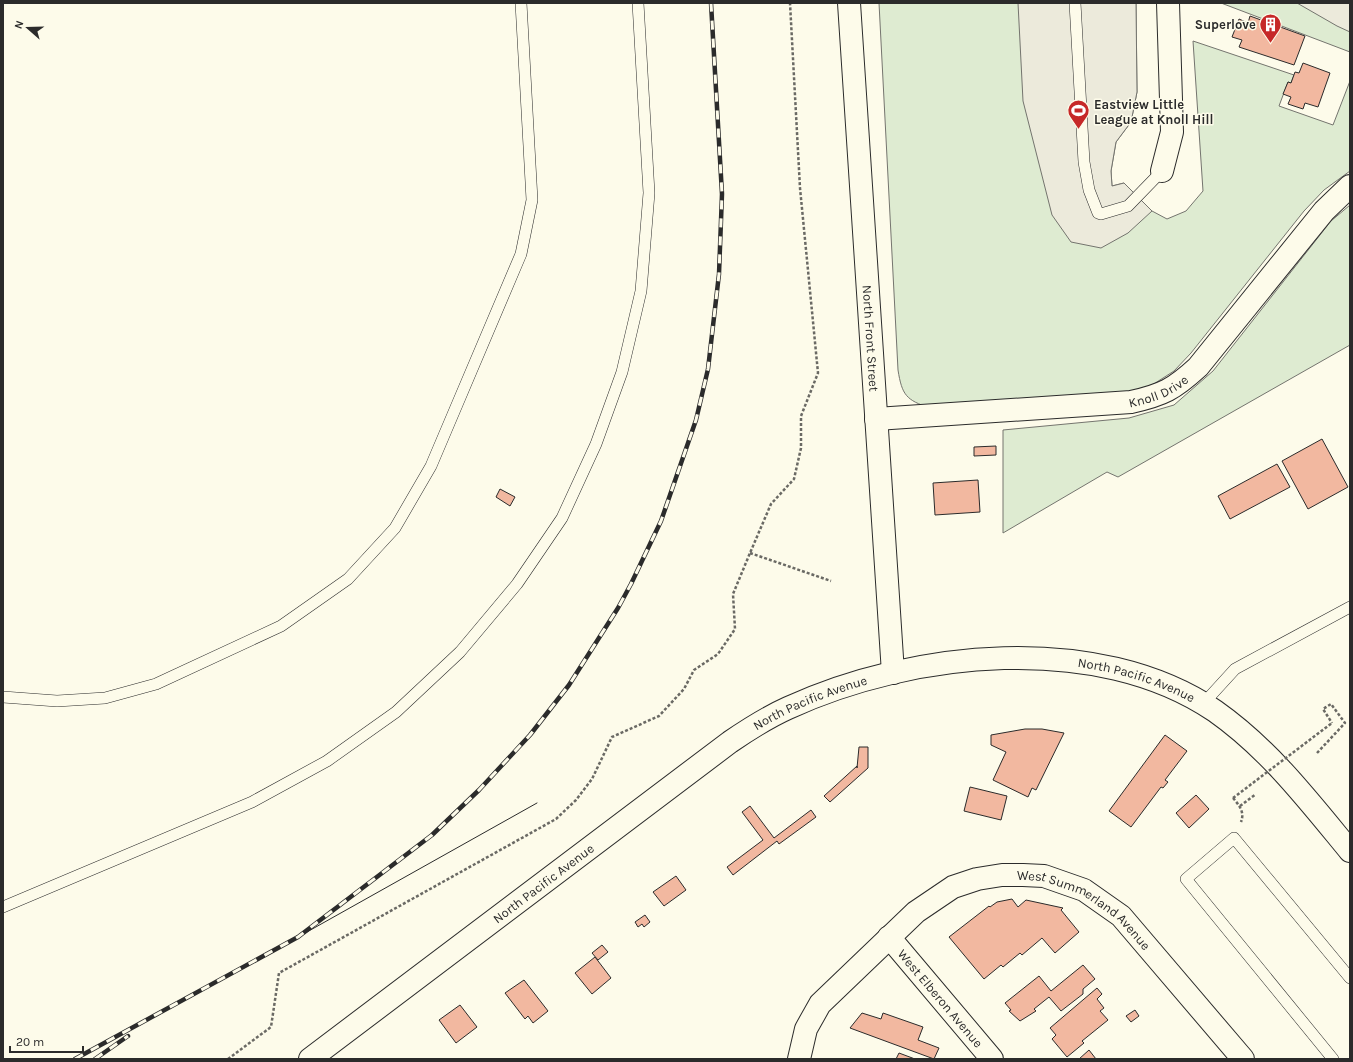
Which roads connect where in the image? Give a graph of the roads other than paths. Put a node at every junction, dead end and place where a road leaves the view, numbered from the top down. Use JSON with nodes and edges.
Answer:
{"nodes":[{"id":1,"x":521,"y":3,"type":"edge"},
{"id":2,"x":638,"y":3,"type":"edge"},
{"id":3,"x":848,"y":3,"type":"edge"},
{"id":4,"x":1075,"y":3,"type":"edge"},
{"id":5,"x":1168,"y":3,"type":"edge"},
{"id":6,"x":1162,"y":171,"type":"joint"},
{"id":7,"x":1350,"y":186,"type":"edge"},
{"id":8,"x":876,"y":419,"type":"junction"},
{"id":9,"x":1350,"y":607,"type":"edge"},
{"id":10,"x":893,"y":673,"type":"junction"},
{"id":11,"x":3,"y":697,"type":"edge"},
{"id":12,"x":1203,"y":704,"type":"junction"},
{"id":13,"x":1350,"y":851,"type":"edge"},
{"id":14,"x":3,"y":907,"type":"edge"},
{"id":15,"x":889,"y":937,"type":"junction"},
{"id":16,"x":1350,"y":978,"type":"edge"},
{"id":17,"x":310,"y":1059,"type":"edge"},
{"id":18,"x":799,"y":1059,"type":"edge"},
{"id":19,"x":992,"y":1059,"type":"edge"},
{"id":20,"x":1243,"y":1059,"type":"edge"},
{"id":21,"x":1333,"y":1059,"type":"edge"}],
"edges":[{"from":1,"to":11,"type":"lane"},
{"from":2,"to":14,"type":"lane"},
{"from":3,"to":8,"type":"main road","name":"North Front Street"},
{"from":4,"to":6,"type":"lane"},
{"from":5,"to":6,"type":"main road"},
{"from":7,"to":8,"type":"main road","name":"Knoll Drive"},
{"from":8,"to":10,"type":"main road","name":"North Front Street"},
{"from":9,"to":12,"type":"lane"},
{"from":10,"to":12,"type":"main road","name":"North Pacific Avenue"},
{"from":10,"to":17,"type":"main road","name":"North Pacific Avenue"},
{"from":12,"to":13,"type":"main road","name":"North Pacific Avenue"},
{"from":15,"to":18,"type":"main road","name":"West Summerland Avenue"},
{"from":15,"to":19,"type":"main road","name":"West Elberon Avenue"},
{"from":15,"to":20,"type":"main road","name":"West Summerland Avenue"},
{"from":16,"to":21,"type":"lane"}]}
